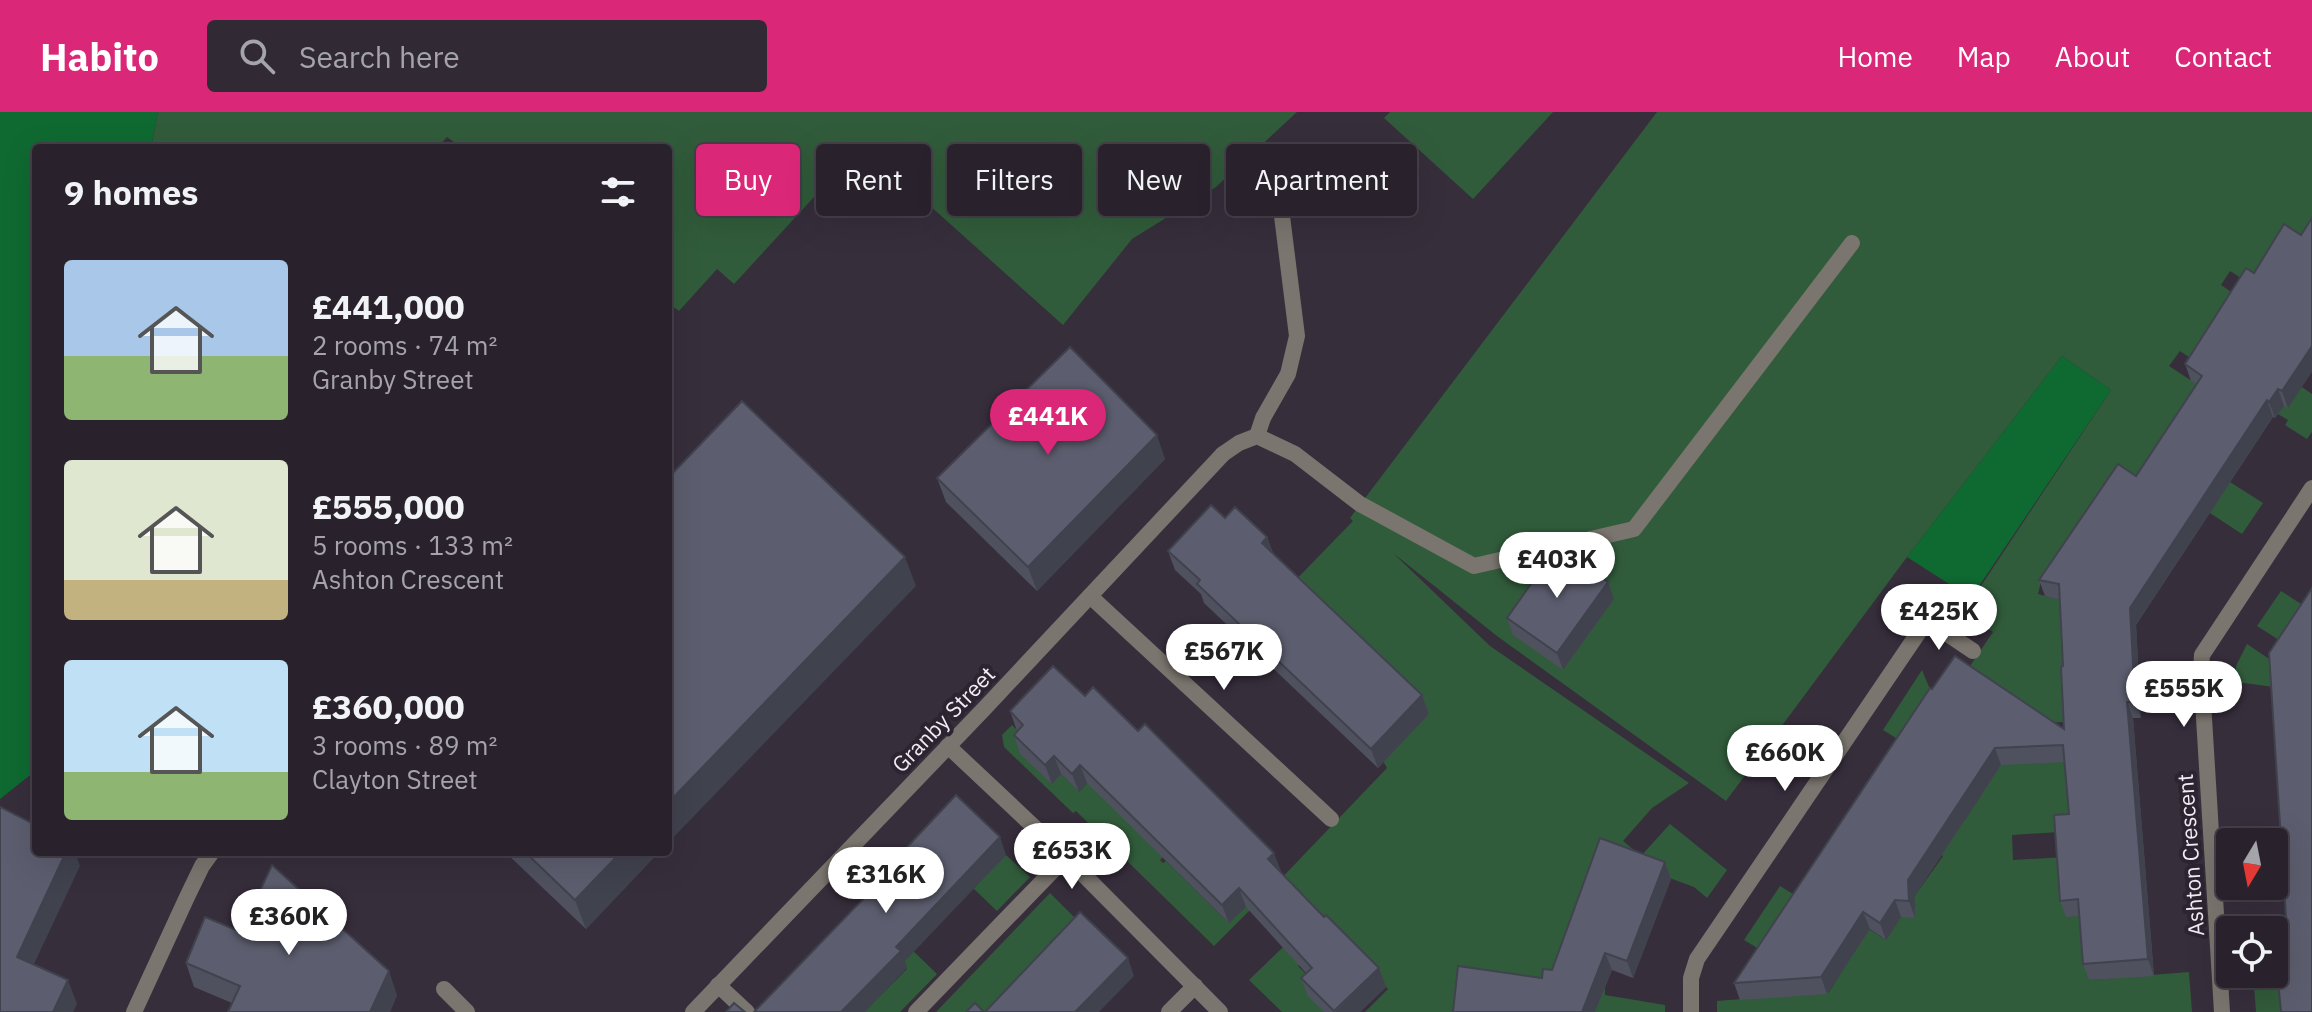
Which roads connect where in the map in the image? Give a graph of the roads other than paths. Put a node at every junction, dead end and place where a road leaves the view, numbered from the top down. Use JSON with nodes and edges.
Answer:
{"nodes":[{"id":1,"x":1282,"y":216,"type":"edge"},
{"id":2,"x":1852,"y":243,"type":"dead end"},
{"id":3,"x":1257,"y":436,"type":"junction"},
{"id":4,"x":2312,"y":488,"type":"edge"},
{"id":5,"x":1944,"y":595,"type":"dead end"},
{"id":6,"x":1090,"y":596,"type":"junction"},
{"id":7,"x":1927,"y":620,"type":"junction"},
{"id":8,"x":1973,"y":651,"type":"dead end"},
{"id":9,"x":948,"y":746,"type":"junction"},
{"id":10,"x":1331,"y":819,"type":"dead end"},
{"id":11,"x":210,"y":856,"type":"edge"},
{"id":12,"x":1066,"y":857,"type":"junction"},
{"id":13,"x":718,"y":985,"type":"junction"},
{"id":14,"x":1195,"y":986,"type":"junction"},
{"id":15,"x":444,"y":989,"type":"dead end"},
{"id":16,"x":134,"y":1012,"type":"edge"},
{"id":17,"x":467,"y":1012,"type":"edge"},
{"id":18,"x":693,"y":1012,"type":"edge"},
{"id":19,"x":747,"y":1012,"type":"edge"},
{"id":20,"x":916,"y":1012,"type":"edge"},
{"id":21,"x":1169,"y":1012,"type":"edge"},
{"id":22,"x":1220,"y":1012,"type":"edge"},
{"id":23,"x":1691,"y":1012,"type":"edge"},
{"id":24,"x":2222,"y":1012,"type":"edge"}],
"edges":[{"from":1,"to":3,"type":"street"},
{"from":2,"to":3,"type":"street"},
{"from":3,"to":6,"type":"street","name":"Granby Street"},
{"from":4,"to":24,"type":"street","name":"Ashton Crescent"},
{"from":5,"to":7,"type":"street"},
{"from":6,"to":9,"type":"street","name":"Granby Street"},
{"from":6,"to":10,"type":"street"},
{"from":7,"to":8,"type":"street"},
{"from":7,"to":23,"type":"street"},
{"from":9,"to":12,"type":"street"},
{"from":9,"to":13,"type":"street","name":"Granby Street"},
{"from":11,"to":16,"type":"street"},
{"from":12,"to":14,"type":"street"},
{"from":12,"to":20,"type":"street"},
{"from":13,"to":18,"type":"street","name":"Granby Street"},
{"from":13,"to":19,"type":"street"},
{"from":14,"to":21,"type":"street"},
{"from":14,"to":22,"type":"street"},
{"from":15,"to":17,"type":"street"}]}
